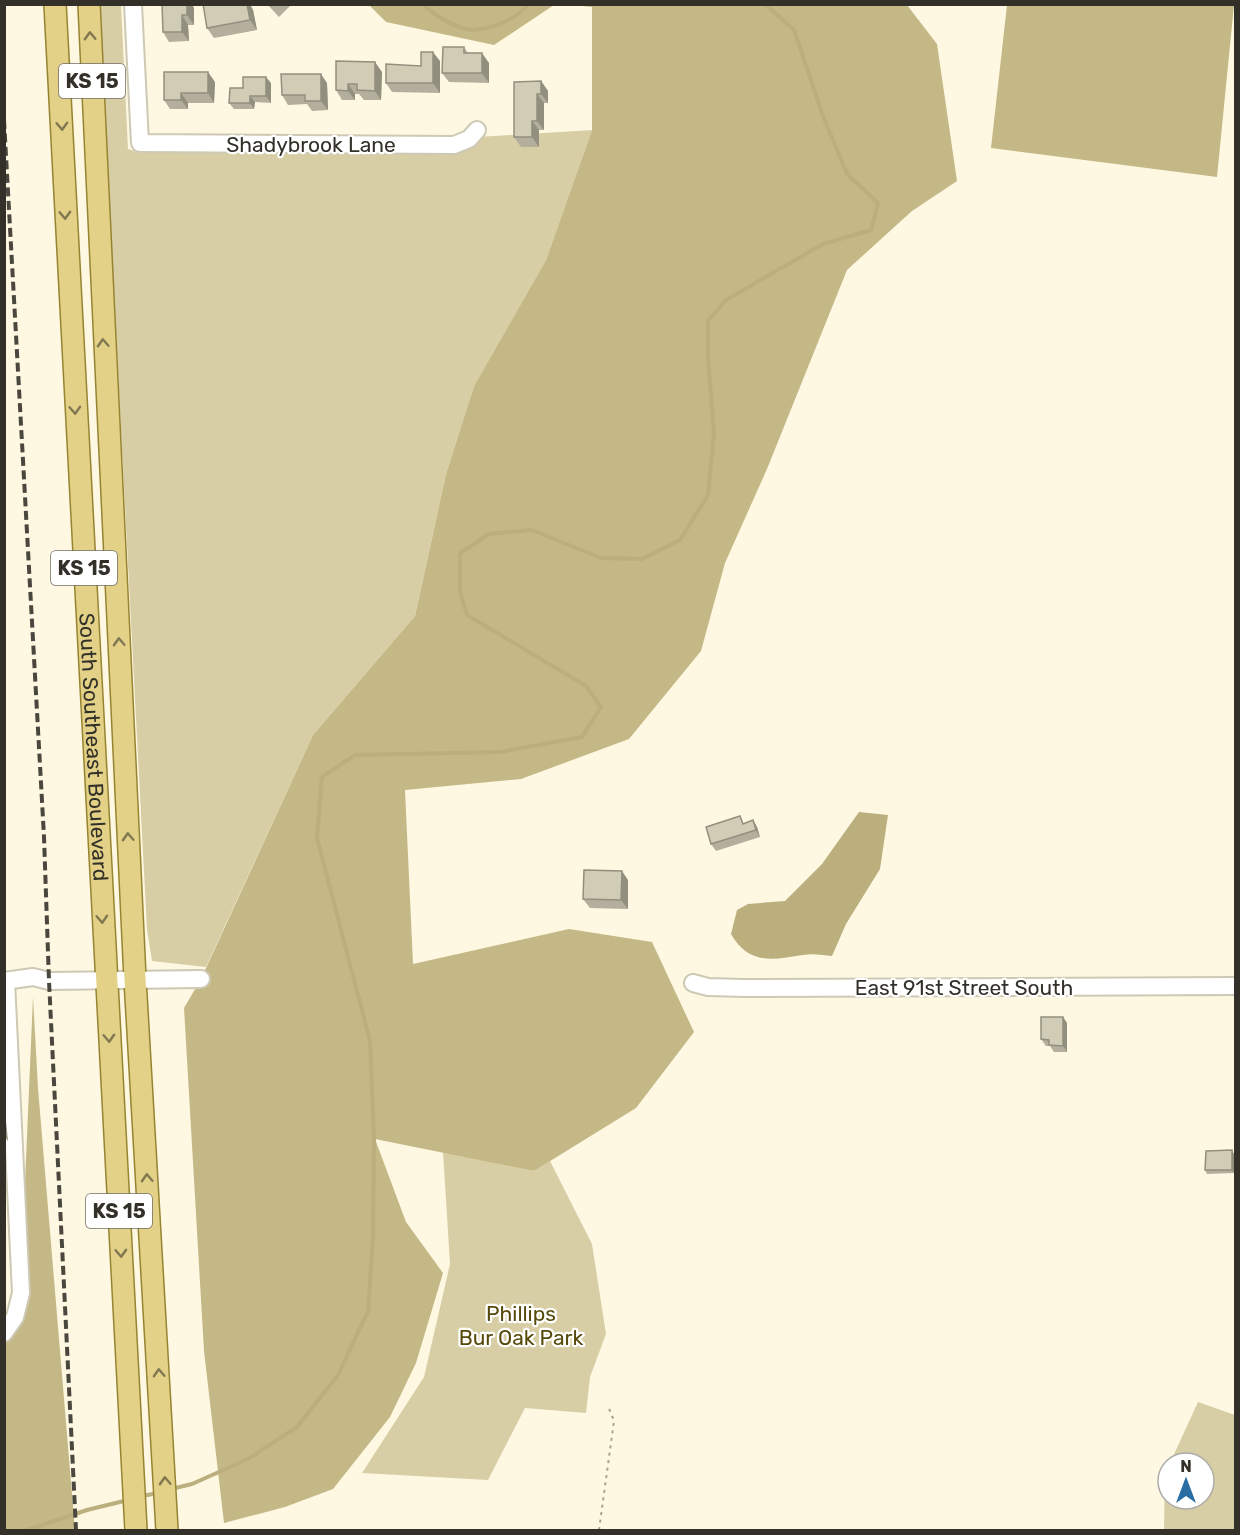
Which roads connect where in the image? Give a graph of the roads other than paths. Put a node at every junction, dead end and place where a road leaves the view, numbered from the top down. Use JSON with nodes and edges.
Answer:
{"nodes":[{"id":1,"x":55,"y":4,"type":"edge"},
{"id":2,"x":89,"y":4,"type":"edge"},
{"id":3,"x":134,"y":4,"type":"edge"},
{"id":4,"x":477,"y":130,"type":"dead end"},
{"id":5,"x":105,"y":979,"type":"junction"},
{"id":6,"x":135,"y":979,"type":"junction"},
{"id":7,"x":201,"y":979,"type":"dead end"},
{"id":8,"x":5,"y":981,"type":"edge"},
{"id":9,"x":693,"y":983,"type":"dead end"},
{"id":10,"x":1236,"y":986,"type":"edge"},
{"id":11,"x":4,"y":1333,"type":"edge"},
{"id":12,"x":135,"y":1530,"type":"edge"},
{"id":13,"x":167,"y":1530,"type":"edge"}],
"edges":[{"from":1,"to":5,"type":"main road","name":"South Southeast Boulevard","number":"KS 15","one_way":true},
{"from":6,"to":2,"type":"main road","name":"South Southeast Boulevard","number":"KS 15","one_way":true},
{"from":3,"to":4,"type":"street","name":"Shadybrook Lane"},
{"from":5,"to":6,"type":"street"},
{"from":5,"to":8,"type":"street"},
{"from":5,"to":12,"type":"main road","number":"KS 15","one_way":true},
{"from":6,"to":7,"type":"street"},
{"from":13,"to":6,"type":"main road","number":"KS 15","one_way":true},
{"from":8,"to":11,"type":"street"},
{"from":9,"to":10,"type":"street","name":"East 91st Street South"}]}
